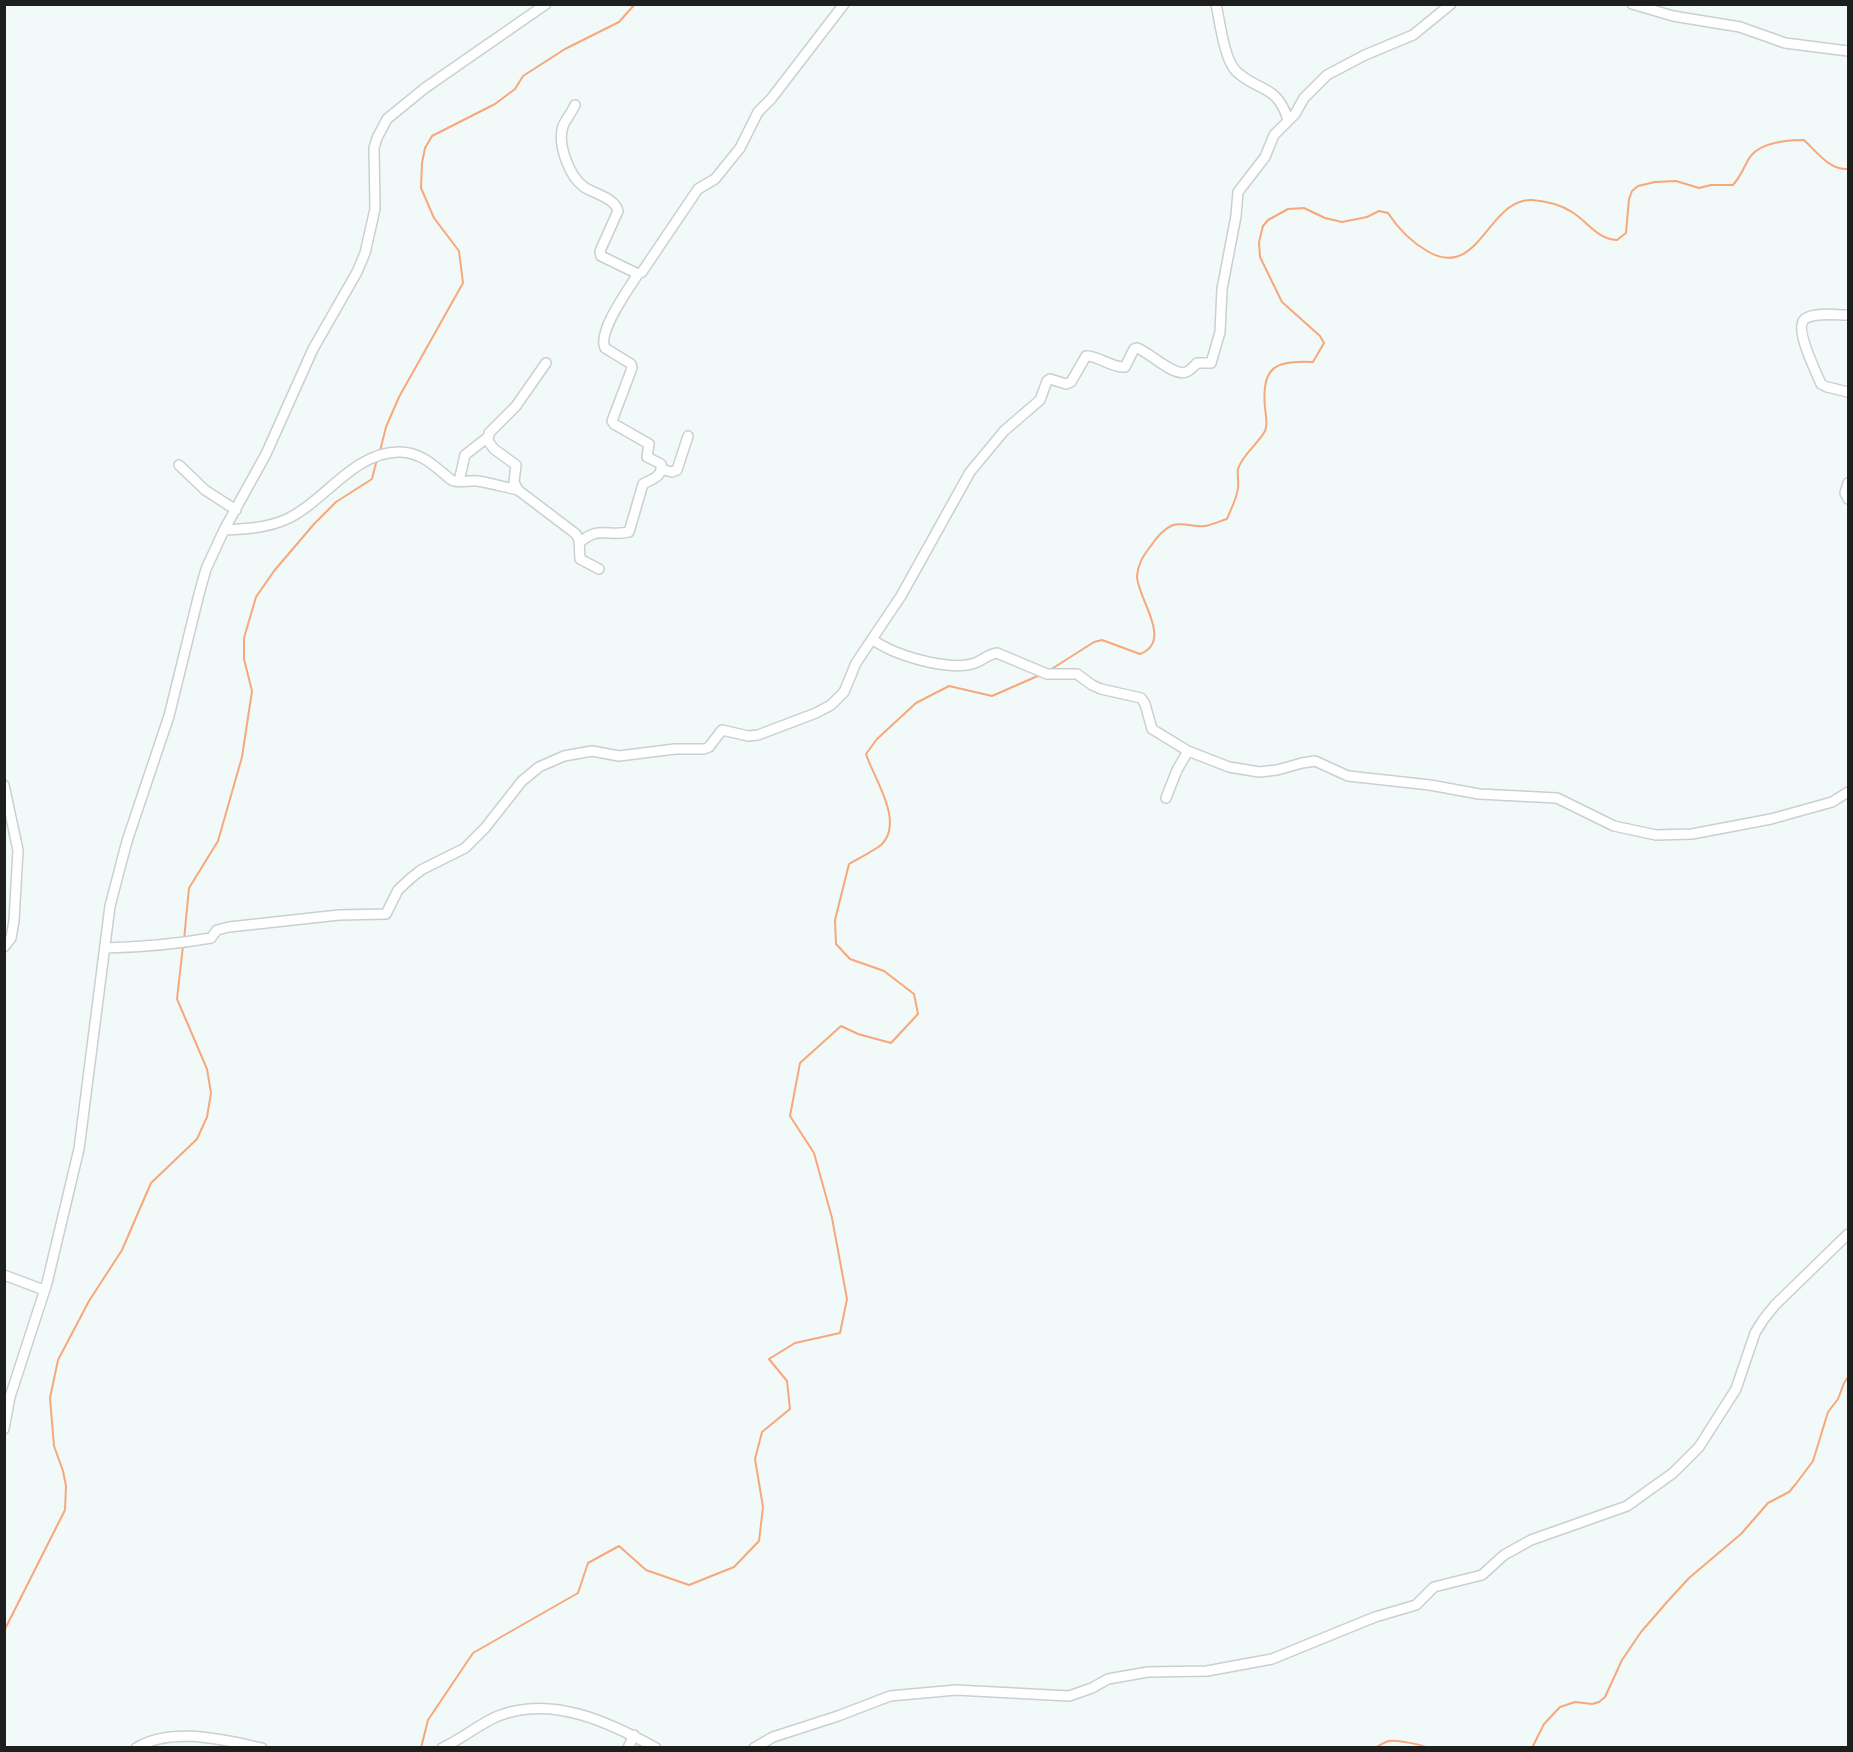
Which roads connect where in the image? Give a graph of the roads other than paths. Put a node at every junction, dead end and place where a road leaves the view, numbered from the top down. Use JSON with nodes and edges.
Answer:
{"nodes":[{"id":1,"x":546,"y":4,"type":"edge"},
{"id":2,"x":844,"y":4,"type":"edge"},
{"id":3,"x":1216,"y":4,"type":"edge"},
{"id":4,"x":1451,"y":4,"type":"edge"},
{"id":5,"x":1632,"y":4,"type":"edge"},
{"id":6,"x":1848,"y":51,"type":"edge"},
{"id":7,"x":576,"y":105,"type":"dead end"},
{"id":8,"x":1288,"y":120,"type":"junction"},
{"id":9,"x":638,"y":274,"type":"junction"},
{"id":10,"x":1848,"y":315,"type":"edge"},
{"id":11,"x":546,"y":363,"type":"dead end"},
{"id":12,"x":1848,"y":392,"type":"edge"},
{"id":13,"x":688,"y":436,"type":"dead end"},
{"id":14,"x":488,"y":437,"type":"junction"},
{"id":15,"x":180,"y":465,"type":"dead end"},
{"id":16,"x":662,"y":469,"type":"junction"},
{"id":17,"x":459,"y":481,"type":"junction"},
{"id":18,"x":1848,"y":483,"type":"edge"},
{"id":19,"x":518,"y":490,"type":"junction"},
{"id":20,"x":1848,"y":499,"type":"edge"},
{"id":21,"x":236,"y":510,"type":"junction"},
{"id":22,"x":224,"y":530,"type":"junction"},
{"id":23,"x":579,"y":543,"type":"junction"},
{"id":24,"x":599,"y":569,"type":"dead end"},
{"id":25,"x":872,"y":639,"type":"junction"},
{"id":26,"x":1188,"y":751,"type":"junction"},
{"id":27,"x":4,"y":785,"type":"edge"},
{"id":28,"x":1848,"y":792,"type":"edge"},
{"id":29,"x":1166,"y":798,"type":"dead end"},
{"id":30,"x":4,"y":892,"type":"edge"},
{"id":31,"x":15,"y":896,"type":"junction"},
{"id":32,"x":4,"y":947,"type":"edge"},
{"id":33,"x":106,"y":948,"type":"junction"},
{"id":34,"x":1848,"y":1234,"type":"edge"},
{"id":35,"x":4,"y":1275,"type":"edge"},
{"id":36,"x":44,"y":1290,"type":"junction"},
{"id":37,"x":4,"y":1429,"type":"edge"},
{"id":38,"x":634,"y":1735,"type":"junction"},
{"id":39,"x":173,"y":1737,"type":"junction"},
{"id":40,"x":136,"y":1748,"type":"edge"},
{"id":41,"x":171,"y":1748,"type":"edge"},
{"id":42,"x":262,"y":1748,"type":"edge"},
{"id":43,"x":442,"y":1748,"type":"edge"},
{"id":44,"x":628,"y":1748,"type":"edge"},
{"id":45,"x":656,"y":1748,"type":"edge"},
{"id":46,"x":754,"y":1748,"type":"edge"}],
"edges":[{"from":1,"to":21,"type":"street"},
{"from":2,"to":9,"type":"street"},
{"from":3,"to":8,"type":"street"},
{"from":4,"to":8,"type":"street"},
{"from":5,"to":6,"type":"street"},
{"from":7,"to":9,"type":"street"},
{"from":8,"to":25,"type":"street"},
{"from":9,"to":16,"type":"street"},
{"from":10,"to":12,"type":"street"},
{"from":11,"to":14,"type":"street"},
{"from":13,"to":16,"type":"street"},
{"from":14,"to":17,"type":"street"},
{"from":14,"to":19,"type":"street"},
{"from":15,"to":21,"type":"street"},
{"from":16,"to":23,"type":"street"},
{"from":17,"to":19,"type":"street"},
{"from":17,"to":22,"type":"street"},
{"from":18,"to":20,"type":"street"},
{"from":19,"to":23,"type":"street"},
{"from":21,"to":22,"type":"street"},
{"from":22,"to":33,"type":"street"},
{"from":23,"to":24,"type":"street"},
{"from":25,"to":26,"type":"street"},
{"from":25,"to":33,"type":"street"},
{"from":26,"to":28,"type":"street"},
{"from":26,"to":29,"type":"street"},
{"from":27,"to":31,"type":"street"},
{"from":30,"to":31,"type":"street"},
{"from":31,"to":32,"type":"street"},
{"from":33,"to":36,"type":"street"},
{"from":34,"to":46,"type":"street"},
{"from":35,"to":36,"type":"street"},
{"from":36,"to":37,"type":"street"},
{"from":38,"to":43,"type":"street"},
{"from":38,"to":44,"type":"street"},
{"from":38,"to":45,"type":"street"},
{"from":39,"to":40,"type":"street"},
{"from":39,"to":41,"type":"street"},
{"from":39,"to":42,"type":"street"}]}
